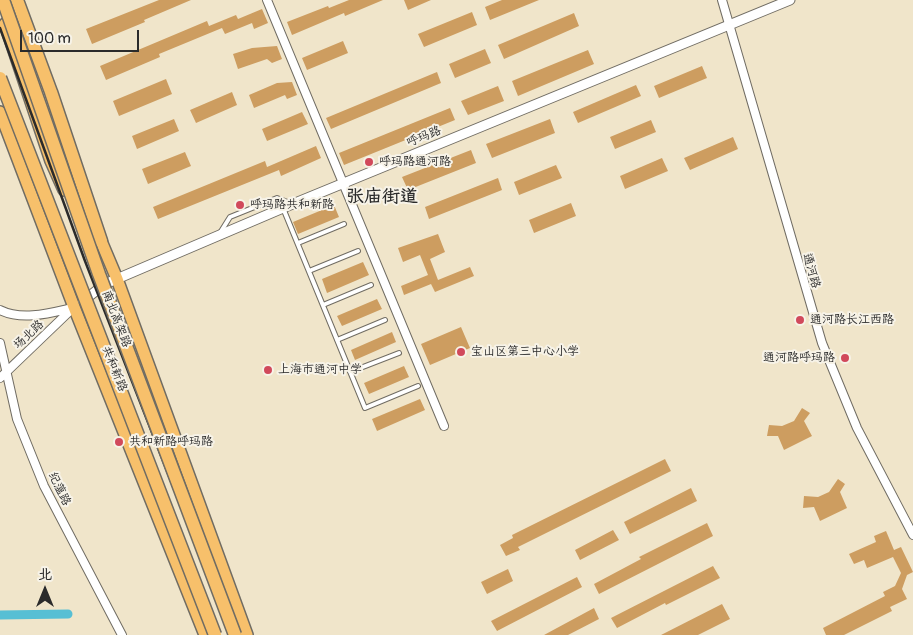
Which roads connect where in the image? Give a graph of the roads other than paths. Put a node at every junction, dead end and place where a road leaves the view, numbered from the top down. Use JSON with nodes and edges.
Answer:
{"nodes":[{"id":1,"x":3,"y":0,"type":"edge"},
{"id":2,"x":17,"y":0,"type":"edge"},
{"id":3,"x":267,"y":0,"type":"edge"},
{"id":4,"x":722,"y":0,"type":"edge"},
{"id":5,"x":790,"y":0,"type":"edge"},
{"id":6,"x":0,"y":9,"type":"edge"},
{"id":7,"x":729,"y":25,"type":"junction"},
{"id":8,"x":0,"y":78,"type":"edge"},
{"id":9,"x":0,"y":112,"type":"edge"},
{"id":10,"x":342,"y":184,"type":"junction"},
{"id":11,"x":288,"y":206,"type":"junction"},
{"id":12,"x":344,"y":224,"type":"dead end"},
{"id":13,"x":101,"y":240,"type":"junction"},
{"id":14,"x":298,"y":243,"type":"junction"},
{"id":15,"x":358,"y":251,"type":"dead end"},
{"id":16,"x":309,"y":271,"type":"junction"},
{"id":17,"x":117,"y":279,"type":"junction"},
{"id":18,"x":371,"y":285,"type":"dead end"},
{"id":19,"x":323,"y":305,"type":"junction"},
{"id":20,"x":74,"y":307,"type":"junction"},
{"id":21,"x":0,"y":310,"type":"edge"},
{"id":22,"x":385,"y":320,"type":"dead end"},
{"id":23,"x":337,"y":340,"type":"junction"},
{"id":24,"x":0,"y":343,"type":"edge"},
{"id":25,"x":399,"y":353,"type":"dead end"},
{"id":26,"x":7,"y":371,"type":"junction"},
{"id":27,"x":350,"y":372,"type":"junction"},
{"id":28,"x":0,"y":378,"type":"edge"},
{"id":29,"x":418,"y":386,"type":"dead end"},
{"id":30,"x":444,"y":426,"type":"dead end"},
{"id":31,"x":172,"y":430,"type":"junction"},
{"id":32,"x":129,"y":445,"type":"junction"},
{"id":33,"x":913,"y":535,"type":"edge"},
{"id":34,"x":122,"y":635,"type":"edge"},
{"id":35,"x":198,"y":635,"type":"edge"},
{"id":36,"x":205,"y":635,"type":"edge"},
{"id":37,"x":215,"y":635,"type":"edge"},
{"id":38,"x":235,"y":635,"type":"edge"},
{"id":39,"x":247,"y":635,"type":"edge"},
{"id":40,"x":255,"y":635,"type":"edge"}],
"edges":[{"from":1,"to":38,"type":"highway","name":"南北高架路","bridge":true},
{"from":2,"to":13,"type":"highway"},
{"from":3,"to":10,"type":"street"},
{"from":4,"to":7,"type":"street","name":"通河路"},
{"from":5,"to":7,"type":"street","name":"呼玛路"},
{"from":6,"to":13,"type":"main road"},
{"from":7,"to":10,"type":"street","name":"呼玛路"},
{"from":7,"to":33,"type":"street","name":"通河路"},
{"from":8,"to":37,"type":"highway","name":"南北高架路","bridge":true},
{"from":9,"to":20,"type":"main road","name":"共和新路"},
{"from":10,"to":11,"type":"street","name":"呼玛路"},
{"from":10,"to":30,"type":"street"},
{"from":11,"to":14,"type":"lane"},
{"from":11,"to":17,"type":"street","name":"呼玛路"},
{"from":12,"to":14,"type":"lane"},
{"from":13,"to":17,"type":"main road"},
{"from":14,"to":16,"type":"lane"},
{"from":15,"to":16,"type":"lane"},
{"from":16,"to":19,"type":"lane"},
{"from":17,"to":20,"type":"street","name":"呼玛路"},
{"from":17,"to":31,"type":"main road"},
{"from":18,"to":19,"type":"lane"},
{"from":19,"to":23,"type":"lane"},
{"from":20,"to":21,"type":"street"},
{"from":20,"to":26,"type":"street","name":"场北路"},
{"from":20,"to":32,"type":"main road","name":"共和新路"},
{"from":22,"to":23,"type":"lane"},
{"from":23,"to":27,"type":"lane"},
{"from":24,"to":26,"type":"street","name":"纪蕰路"},
{"from":25,"to":27,"type":"lane"},
{"from":26,"to":28,"type":"street","name":"场北路"},
{"from":26,"to":34,"type":"street","name":"纪蕰路"},
{"from":27,"to":29,"type":"lane"},
{"from":31,"to":39,"type":"main road"},
{"from":31,"to":40,"type":"main road"},
{"from":32,"to":35,"type":"main road"},
{"from":32,"to":36,"type":"main road","name":"共和新路"}]}
